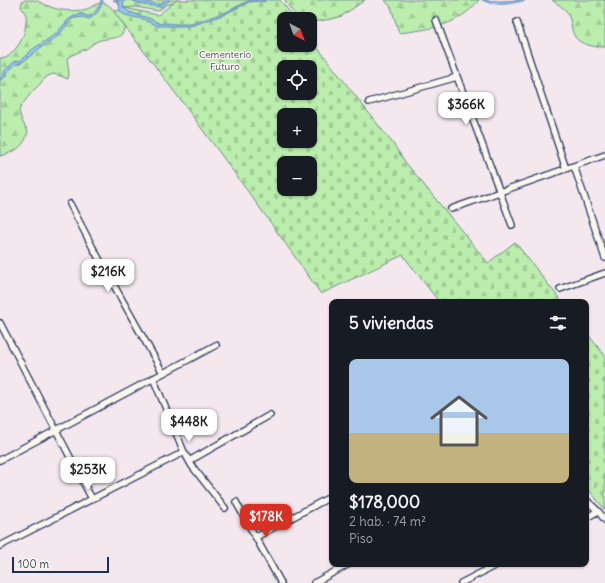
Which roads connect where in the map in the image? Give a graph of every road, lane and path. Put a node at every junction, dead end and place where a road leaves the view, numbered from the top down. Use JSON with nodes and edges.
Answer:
{"nodes":[{"id":1,"x":436,"y":20,"type":"dead end"},
{"id":2,"x":517,"y":22,"type":"dead end"},
{"id":3,"x":457,"y":77,"type":"junction"},
{"id":4,"x":369,"y":102,"type":"dead end"},
{"id":5,"x":605,"y":156,"type":"edge"},
{"id":6,"x":574,"y":166,"type":"junction"},
{"id":7,"x":566,"y":169,"type":"junction"},
{"id":8,"x":500,"y":192,"type":"junction"},
{"id":9,"x":70,"y":204,"type":"dead end"},
{"id":10,"x":451,"y":209,"type":"dead end"},
{"id":11,"x":512,"y":225,"type":"dead end"},
{"id":12,"x":605,"y":258,"type":"edge"},
{"id":13,"x":605,"y":273,"type":"edge"},
{"id":14,"x":560,"y":289,"type":"dead end"},
{"id":15,"x":0,"y":323,"type":"edge"},
{"id":16,"x":216,"y":345,"type":"dead end"},
{"id":17,"x":163,"y":373,"type":"junction"},
{"id":18,"x":153,"y":378,"type":"junction"},
{"id":19,"x":270,"y":415,"type":"dead end"},
{"id":20,"x":56,"y":430,"type":"junction"},
{"id":21,"x":184,"y":452,"type":"junction"},
{"id":22,"x":0,"y":460,"type":"edge"},
{"id":23,"x":189,"y":461,"type":"junction"},
{"id":24,"x":92,"y":498,"type":"junction"},
{"id":25,"x":329,"y":498,"type":"edge"},
{"id":26,"x":236,"y":502,"type":"dead end"},
{"id":27,"x":589,"y":503,"type":"edge"},
{"id":28,"x":225,"y":508,"type":"dead end"},
{"id":29,"x":598,"y":511,"type":"junction"},
{"id":30,"x":589,"y":516,"type":"edge"},
{"id":31,"x":605,"y":520,"type":"edge"},
{"id":32,"x":256,"y":537,"type":"junction"},
{"id":33,"x":0,"y":546,"type":"edge"},
{"id":34,"x":343,"y":567,"type":"edge"},
{"id":35,"x":492,"y":567,"type":"edge"},
{"id":36,"x":281,"y":583,"type":"edge"},
{"id":37,"x":314,"y":583,"type":"edge"},
{"id":38,"x":461,"y":583,"type":"edge"}],
"edges":[{"from":1,"to":3,"type":"street"},
{"from":2,"to":7,"type":"street"},
{"from":3,"to":4,"type":"street"},
{"from":3,"to":8,"type":"street"},
{"from":5,"to":6,"type":"street"},
{"from":6,"to":7,"type":"street"},
{"from":6,"to":12,"type":"street"},
{"from":7,"to":8,"type":"street"},
{"from":8,"to":10,"type":"street"},
{"from":8,"to":11,"type":"street"},
{"from":9,"to":17,"type":"street"},
{"from":13,"to":14,"type":"street"},
{"from":15,"to":20,"type":"street"},
{"from":16,"to":17,"type":"street"},
{"from":17,"to":18,"type":"street"},
{"from":18,"to":20,"type":"street"},
{"from":18,"to":21,"type":"street"},
{"from":19,"to":23,"type":"street"},
{"from":20,"to":22,"type":"street"},
{"from":20,"to":24,"type":"street"},
{"from":21,"to":23,"type":"street"},
{"from":21,"to":24,"type":"street"},
{"from":23,"to":28,"type":"street"},
{"from":24,"to":33,"type":"street"},
{"from":25,"to":32,"type":"street"},
{"from":26,"to":32,"type":"street"},
{"from":27,"to":29,"type":"street"},
{"from":29,"to":30,"type":"street"},
{"from":29,"to":31,"type":"street"},
{"from":32,"to":36,"type":"street"},
{"from":34,"to":37,"type":"street"},
{"from":35,"to":38,"type":"street"}]}
